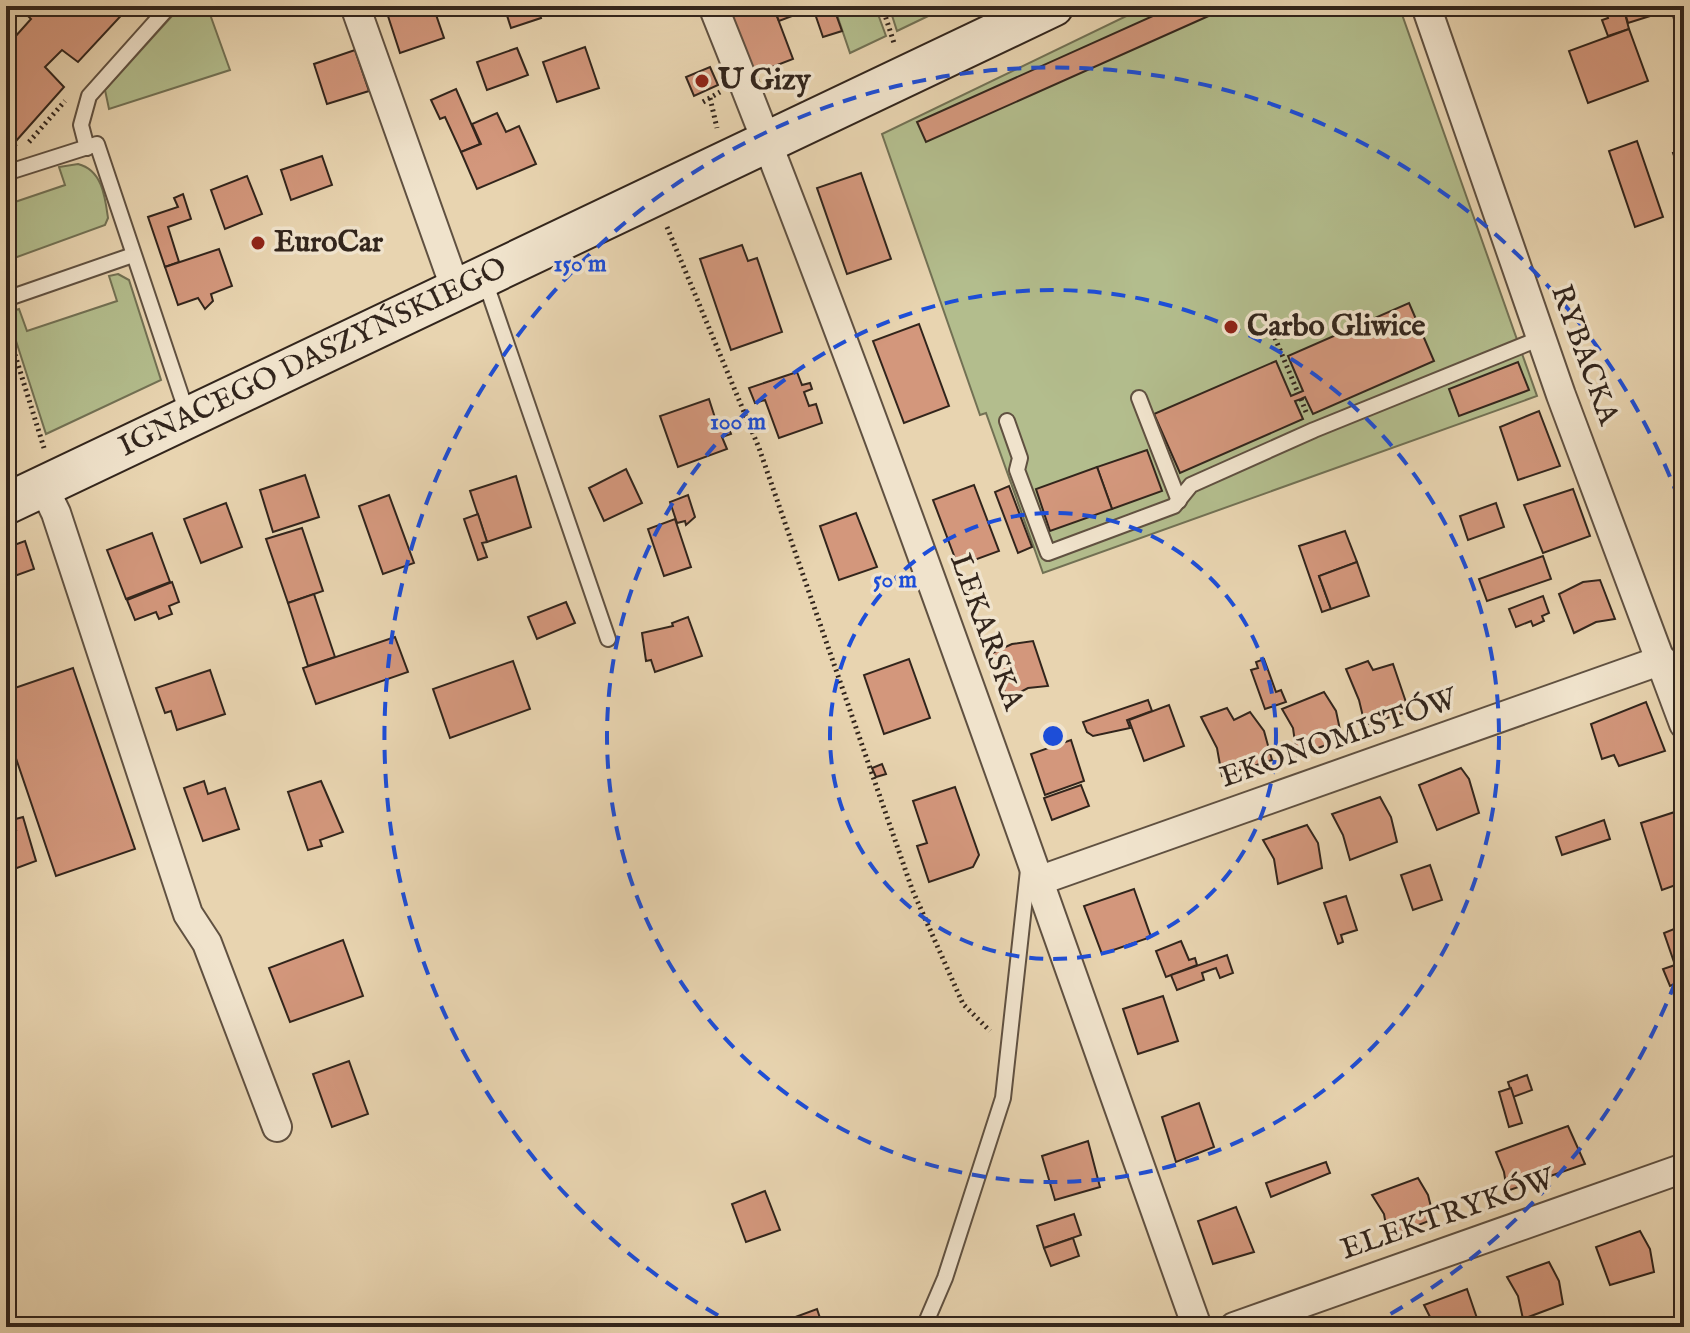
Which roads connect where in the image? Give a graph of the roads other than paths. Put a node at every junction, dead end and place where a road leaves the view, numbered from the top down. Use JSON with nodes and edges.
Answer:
{"nodes":[{"id":1,"x":355,"y":6,"type":"edge"},
{"id":2,"x":713,"y":6,"type":"edge"},
{"id":3,"x":1053,"y":6,"type":"edge"},
{"id":4,"x":1426,"y":6,"type":"edge"},
{"id":5,"x":1678,"y":6,"type":"edge"},
{"id":6,"x":165,"y":11,"type":"dead end"},
{"id":7,"x":1684,"y":24,"type":"edge"},
{"id":8,"x":769,"y":142,"type":"junction"},
{"id":9,"x":87,"y":148,"type":"junction"},
{"id":10,"x":6,"y":173,"type":"edge"},
{"id":11,"x":133,"y":255,"type":"junction"},
{"id":12,"x":470,"y":284,"type":"junction"},
{"id":13,"x":6,"y":299,"type":"edge"},
{"id":14,"x":1541,"y":338,"type":"junction"},
{"id":15,"x":1139,"y":398,"type":"dead end"},
{"id":16,"x":189,"y":418,"type":"junction"},
{"id":17,"x":1007,"y":421,"type":"dead end"},
{"id":18,"x":44,"y":470,"type":"junction"},
{"id":19,"x":1179,"y":501,"type":"junction"},
{"id":20,"x":6,"y":504,"type":"edge"},
{"id":21,"x":608,"y":639,"type":"dead end"},
{"id":22,"x":1662,"y":660,"type":"junction"},
{"id":23,"x":1684,"y":724,"type":"edge"},
{"id":24,"x":1034,"y":869,"type":"junction"},
{"id":25,"x":277,"y":1127,"type":"dead end"},
{"id":26,"x":1684,"y":1168,"type":"edge"},
{"id":27,"x":924,"y":1327,"type":"edge"},
{"id":28,"x":1197,"y":1327,"type":"edge"},
{"id":29,"x":1234,"y":1327,"type":"edge"}],
"edges":[{"from":1,"to":12,"type":"street"},
{"from":2,"to":8,"type":"street","name":"LEKARSKA"},
{"from":3,"to":8,"type":"main road","name":"IGNACEGO DASZYŃSKIEGO"},
{"from":4,"to":14,"type":"street","name":"RYBACKA"},
{"from":5,"to":7,"type":"lane"},
{"from":6,"to":9,"type":"lane"},
{"from":8,"to":12,"type":"main road","name":"IGNACEGO DASZYŃSKIEGO"},
{"from":8,"to":24,"type":"street","name":"LEKARSKA"},
{"from":9,"to":10,"type":"lane"},
{"from":9,"to":11,"type":"lane"},
{"from":11,"to":13,"type":"lane"},
{"from":11,"to":16,"type":"lane"},
{"from":12,"to":16,"type":"main road","name":"IGNACEGO DASZYŃSKIEGO"},
{"from":12,"to":21,"type":"lane"},
{"from":14,"to":19,"type":"lane"},
{"from":14,"to":22,"type":"street","name":"RYBACKA"},
{"from":15,"to":19,"type":"lane"},
{"from":16,"to":18,"type":"main road","name":"IGNACEGO DASZYŃSKIEGO"},
{"from":17,"to":19,"type":"lane"},
{"from":18,"to":20,"type":"main road","name":"IGNACEGO DASZYŃSKIEGO"},
{"from":18,"to":25,"type":"street"},
{"from":22,"to":23,"type":"street","name":"RYBACKA"},
{"from":22,"to":24,"type":"street","name":"EKONOMISTÓW"},
{"from":24,"to":27,"type":"lane"},
{"from":24,"to":28,"type":"street","name":"LEKARSKA"},
{"from":26,"to":29,"type":"street","name":"ELEKTRYKÓW"}]}
